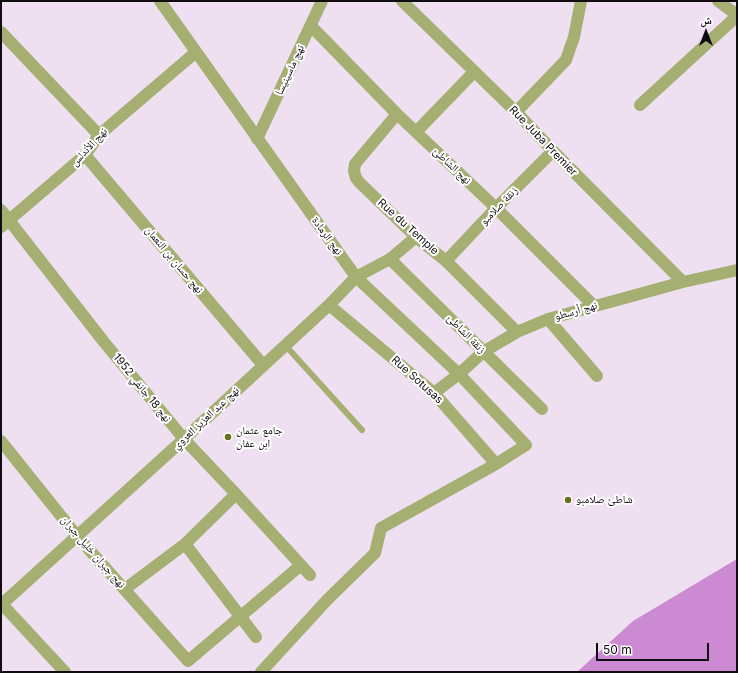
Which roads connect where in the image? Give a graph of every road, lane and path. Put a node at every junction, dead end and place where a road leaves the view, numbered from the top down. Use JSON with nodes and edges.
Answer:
{"nodes":[{"id":1,"x":160,"y":1,"type":"edge"},
{"id":2,"x":322,"y":1,"type":"edge"},
{"id":3,"x":402,"y":1,"type":"edge"},
{"id":4,"x":581,"y":1,"type":"edge"},
{"id":5,"x":718,"y":1,"type":"edge"},
{"id":6,"x":737,"y":16,"type":"edge"},
{"id":7,"x":311,"y":26,"type":"junction"},
{"id":8,"x":1,"y":32,"type":"edge"},
{"id":9,"x":196,"y":52,"type":"junction"},
{"id":10,"x":474,"y":72,"type":"junction"},
{"id":11,"x":640,"y":105,"type":"dead end"},
{"id":12,"x":516,"y":112,"type":"junction"},
{"id":13,"x":398,"y":114,"type":"junction"},
{"id":14,"x":416,"y":132,"type":"junction"},
{"id":15,"x":99,"y":135,"type":"junction"},
{"id":16,"x":257,"y":139,"type":"junction"},
{"id":17,"x":553,"y":151,"type":"junction"},
{"id":18,"x":85,"y":155,"type":"junction"},
{"id":19,"x":496,"y":208,"type":"junction"},
{"id":20,"x":1,"y":210,"type":"edge"},
{"id":21,"x":5,"y":223,"type":"edge"},
{"id":22,"x":416,"y":237,"type":"junction"},
{"id":23,"x":390,"y":259,"type":"junction"},
{"id":24,"x":446,"y":261,"type":"junction"},
{"id":25,"x":737,"y":270,"type":"edge"},
{"id":26,"x":356,"y":277,"type":"junction"},
{"id":27,"x":683,"y":282,"type":"junction"},
{"id":28,"x":329,"y":305,"type":"junction"},
{"id":29,"x":594,"y":306,"type":"junction"},
{"id":30,"x":548,"y":319,"type":"junction"},
{"id":31,"x":517,"y":332,"type":"junction"},
{"id":32,"x":285,"y":345,"type":"junction"},
{"id":33,"x":483,"y":352,"type":"junction"},
{"id":34,"x":263,"y":365,"type":"junction"},
{"id":35,"x":459,"y":374,"type":"junction"},
{"id":36,"x":597,"y":376,"type":"dead end"},
{"id":37,"x":434,"y":393,"type":"junction"},
{"id":38,"x":542,"y":409,"type":"dead end"},
{"id":39,"x":362,"y":430,"type":"dead end"},
{"id":40,"x":184,"y":439,"type":"junction"},
{"id":41,"x":1,"y":441,"type":"edge"},
{"id":42,"x":496,"y":464,"type":"junction"},
{"id":43,"x":236,"y":494,"type":"junction"},
{"id":44,"x":77,"y":536,"type":"junction"},
{"id":45,"x":185,"y":544,"type":"junction"},
{"id":46,"x":301,"y":564,"type":"junction"},
{"id":47,"x":310,"y":575,"type":"dead end"},
{"id":48,"x":125,"y":589,"type":"junction"},
{"id":49,"x":1,"y":604,"type":"edge"},
{"id":50,"x":241,"y":616,"type":"junction"},
{"id":51,"x":256,"y":637,"type":"dead end"},
{"id":52,"x":65,"y":672,"type":"edge"},
{"id":53,"x":261,"y":672,"type":"edge"}],
"edges":[{"from":1,"to":9,"type":"street","name":"نهج الرمادة"},
{"from":2,"to":7,"type":"street","name":"نهج ماسينيسا"},
{"from":3,"to":10,"type":"street","name":"Rue Juba Premier"},
{"from":4,"to":12,"type":"street"},
{"from":5,"to":6,"type":"street"},
{"from":6,"to":11,"type":"street"},
{"from":7,"to":13,"type":"street","name":"نهج الشاطئ"},
{"from":7,"to":16,"type":"street","name":"نهج ماسينيسا"},
{"from":8,"to":15,"type":"street"},
{"from":9,"to":15,"type":"street","name":"نهج الأندلس"},
{"from":9,"to":16,"type":"street","name":"نهج الرمادة"},
{"from":10,"to":12,"type":"street","name":"Rue Juba Premier"},
{"from":10,"to":14,"type":"street"},
{"from":12,"to":17,"type":"street","name":"Rue Juba Premier"},
{"from":13,"to":14,"type":"street","name":"نهج الشاطئ"},
{"from":13,"to":22,"type":"street","name":"Rue du Temple"},
{"from":14,"to":19,"type":"street","name":"نهج الشاطئ"},
{"from":15,"to":18,"type":"street","name":"نهج الأندلس"},
{"from":16,"to":26,"type":"street","name":"نهج الرمادة"},
{"from":17,"to":19,"type":"street","name":"زنقة صلامبو"},
{"from":17,"to":27,"type":"street","name":"Rue Juba Premier"},
{"from":18,"to":21,"type":"street","name":"نهج الأندلس"},
{"from":18,"to":34,"type":"street","name":"نهج حسان بن النعمان"},
{"from":19,"to":24,"type":"street","name":"زنقة صلامبو"},
{"from":19,"to":29,"type":"street","name":"نهج الشاطئ"},
{"from":20,"to":21,"type":"street","name":"نهج 18 جانفي 1952"},
{"from":21,"to":40,"type":"street","name":"نهج 18 جانفي 1952"},
{"from":22,"to":23,"type":"street","name":"نهج عبد العزيز العروي"},
{"from":22,"to":24,"type":"street","name":"Rue du Temple"},
{"from":23,"to":26,"type":"street","name":"نهج عبد العزيز العروي"},
{"from":23,"to":33,"type":"street","name":"زنقة الشاطئ"},
{"from":24,"to":31,"type":"street","name":"Rue du Temple"},
{"from":25,"to":27,"type":"street","name":"نهج أرسطو"},
{"from":26,"to":28,"type":"street","name":"نهج عبد العزيز العروي"},
{"from":26,"to":35,"type":"street","name":"نهج الرمادة"},
{"from":27,"to":29,"type":"street","name":"نهج أرسطو"},
{"from":28,"to":32,"type":"street","name":"نهج عبد العزيز العروي"},
{"from":28,"to":37,"type":"street","name":"Rue Sotusas"},
{"from":29,"to":30,"type":"street","name":"نهج أرسطو"},
{"from":30,"to":31,"type":"street","name":"نهج أرسطو"},
{"from":30,"to":36,"type":"street"},
{"from":31,"to":33,"type":"street","name":"نهج أرسطو"},
{"from":32,"to":34,"type":"street","name":"نهج عبد العزيز العروي"},
{"from":32,"to":39,"type":"lane"},
{"from":33,"to":35,"type":"street","name":"نهج أرسطو"},
{"from":33,"to":38,"type":"street","name":"زنقة الشاطئ"},
{"from":34,"to":40,"type":"street","name":"نهج عبد العزيز العروي"},
{"from":35,"to":37,"type":"street","name":"نهج أرسطو"},
{"from":35,"to":42,"type":"street","name":"نهج الرمادة"},
{"from":37,"to":42,"type":"street","name":"Rue Sotusas"},
{"from":40,"to":43,"type":"street","name":"نهج 18 جانفي 1952"},
{"from":40,"to":44,"type":"street","name":"نهج عبد العزيز العروي"},
{"from":41,"to":44,"type":"street","name":"نهج جبران خليل جبران"},
{"from":42,"to":53,"type":"street"},
{"from":43,"to":45,"type":"street"},
{"from":43,"to":46,"type":"street","name":"نهج 18 جانفي 1952"},
{"from":44,"to":48,"type":"street","name":"نهج جبران خليل جبران"},
{"from":44,"to":49,"type":"street","name":"نهج عبد العزيز العروي"},
{"from":45,"to":48,"type":"street"},
{"from":45,"to":50,"type":"street"},
{"from":46,"to":47,"type":"street","name":"نهج 18 جانفي 1952"},
{"from":46,"to":50,"type":"street"},
{"from":48,"to":50,"type":"street","name":"نهج جبران خليل جبران"},
{"from":49,"to":52,"type":"street"},
{"from":50,"to":51,"type":"street"}]}
